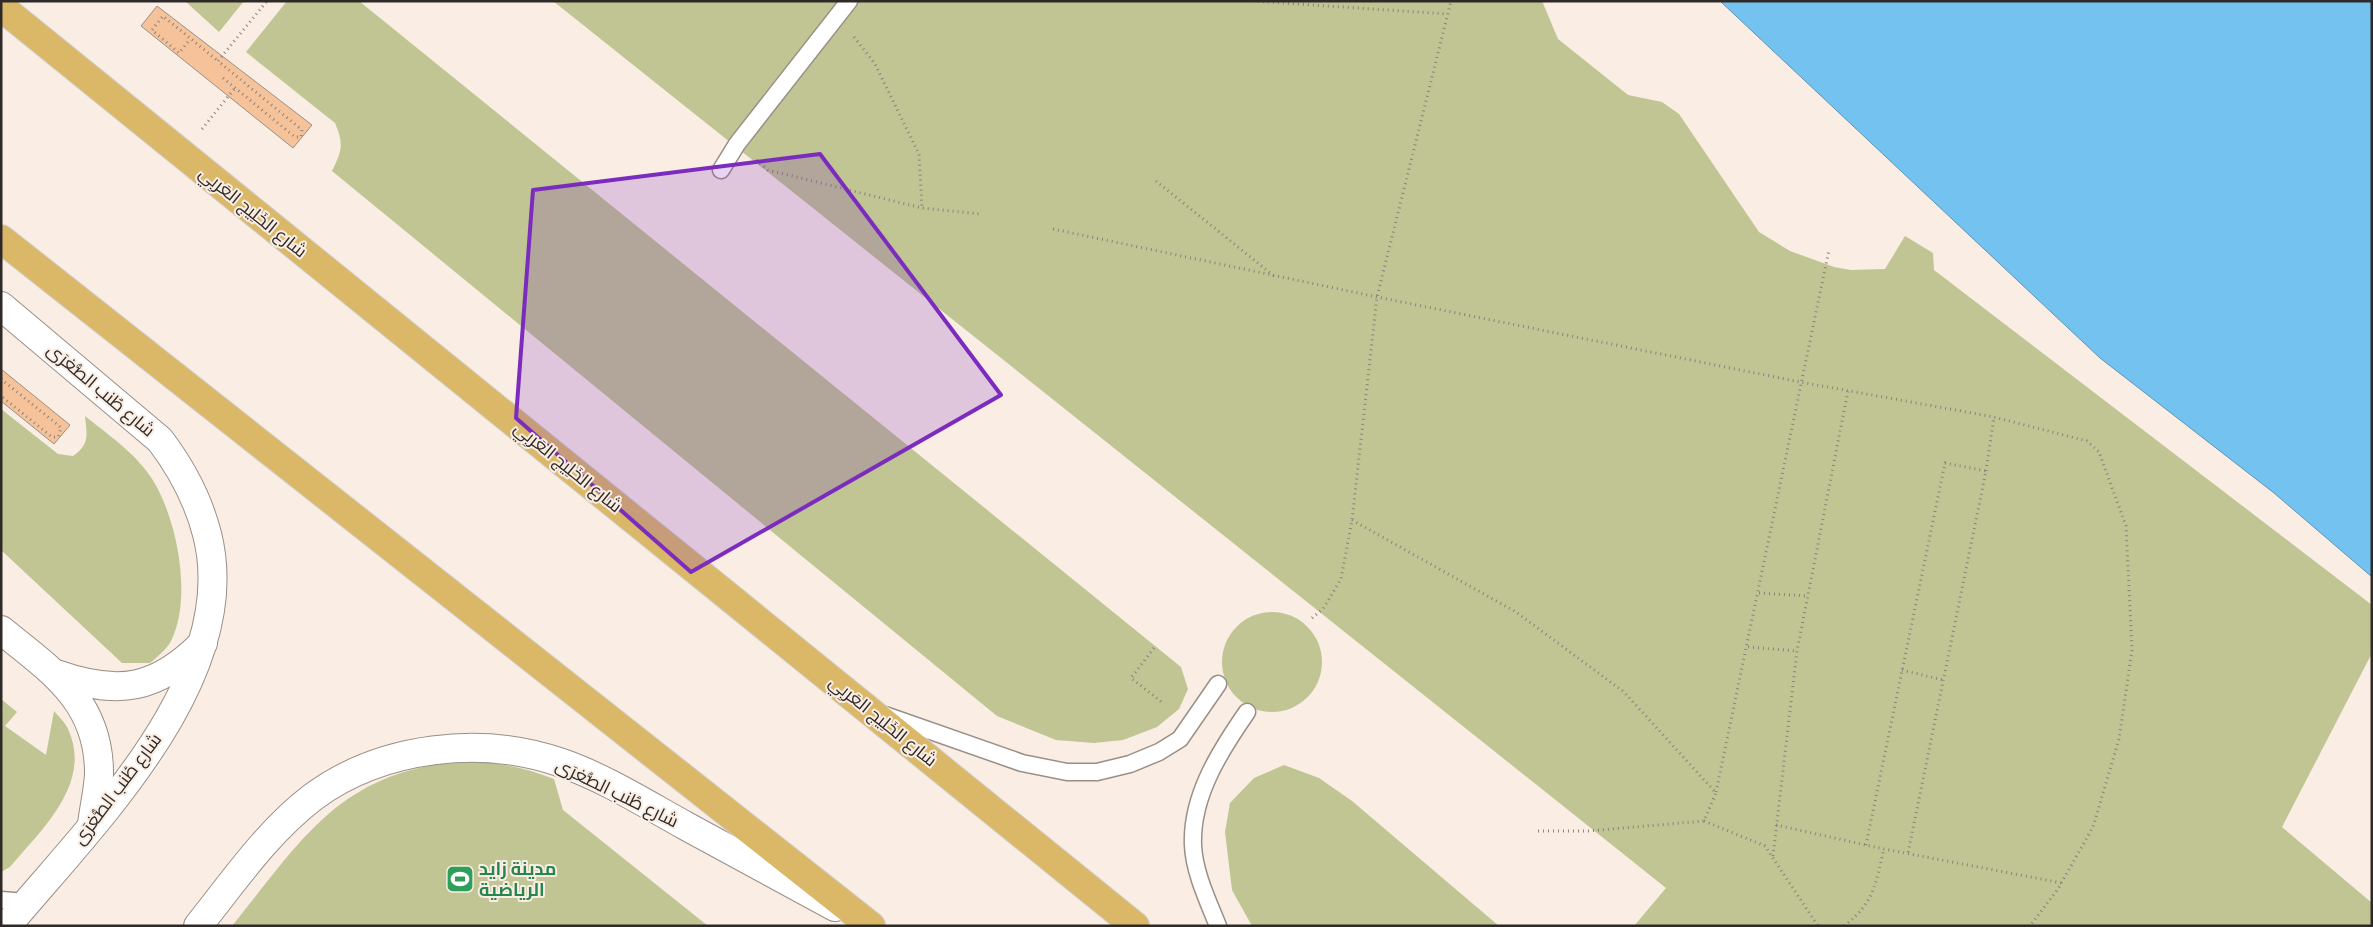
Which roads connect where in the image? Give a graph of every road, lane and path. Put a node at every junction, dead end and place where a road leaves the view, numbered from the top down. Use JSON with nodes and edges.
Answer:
{"nodes":[{"id":1,"x":267,"y":1,"type":"edge"},
{"id":2,"x":848,"y":1,"type":"edge"},
{"id":3,"x":1253,"y":1,"type":"edge"},
{"id":4,"x":1451,"y":1,"type":"edge"},
{"id":5,"x":1,"y":7,"type":"edge"},
{"id":6,"x":838,"y":14,"type":"junction"},
{"id":7,"x":1447,"y":14,"type":"junction"},
{"id":8,"x":188,"y":42,"type":"dead end"},
{"id":9,"x":218,"y":61,"type":"junction"},
{"id":10,"x":223,"y":78,"type":"dead end"},
{"id":11,"x":235,"y":88,"type":"junction"},
{"id":12,"x":737,"y":144,"type":"junction"},
{"id":13,"x":182,"y":154,"type":"junction"},
{"id":14,"x":721,"y":170,"type":"dead end"},
{"id":15,"x":1156,"y":181,"type":"dead end"},
{"id":16,"x":922,"y":208,"type":"junction"},
{"id":17,"x":980,"y":214,"type":"dead end"},
{"id":18,"x":1053,"y":229,"type":"dead end"},
{"id":19,"x":1,"y":240,"type":"edge"},
{"id":20,"x":1829,"y":250,"type":"dead end"},
{"id":21,"x":1275,"y":276,"type":"junction"},
{"id":22,"x":1377,"y":297,"type":"junction"},
{"id":23,"x":1,"y":306,"type":"edge"},
{"id":24,"x":1,"y":379,"type":"edge"},
{"id":25,"x":1800,"y":382,"type":"junction"},
{"id":26,"x":1848,"y":392,"type":"junction"},
{"id":27,"x":1,"y":396,"type":"edge"},
{"id":28,"x":1994,"y":417,"type":"junction"},
{"id":29,"x":1986,"y":471,"type":"junction"},
{"id":30,"x":1352,"y":520,"type":"junction"},
{"id":31,"x":1759,"y":593,"type":"junction"},
{"id":32,"x":1808,"y":596,"type":"junction"},
{"id":33,"x":1312,"y":618,"type":"dead end"},
{"id":34,"x":1,"y":630,"type":"edge"},
{"id":35,"x":203,"y":643,"type":"junction"},
{"id":36,"x":1748,"y":647,"type":"junction"},
{"id":37,"x":1154,"y":648,"type":"dead end"},
{"id":38,"x":1797,"y":651,"type":"junction"},
{"id":39,"x":1902,"y":670,"type":"junction"},
{"id":40,"x":56,"y":674,"type":"junction"},
{"id":41,"x":1943,"y":680,"type":"junction"},
{"id":42,"x":1218,"y":684,"type":"dead end"},
{"id":43,"x":1162,"y":703,"type":"dead end"},
{"id":44,"x":868,"y":708,"type":"junction"},
{"id":45,"x":1247,"y":712,"type":"dead end"},
{"id":46,"x":1716,"y":793,"type":"junction"},
{"id":47,"x":1704,"y":821,"type":"junction"},
{"id":48,"x":92,"y":824,"type":"junction"},
{"id":49,"x":1776,"y":825,"type":"junction"},
{"id":50,"x":1538,"y":831,"type":"dead end"},
{"id":51,"x":1866,"y":845,"type":"junction"},
{"id":52,"x":1884,"y":849,"type":"junction"},
{"id":53,"x":1908,"y":853,"type":"junction"},
{"id":54,"x":1773,"y":856,"type":"junction"},
{"id":55,"x":2062,"y":883,"type":"junction"},
{"id":56,"x":14,"y":901,"type":"edge"},
{"id":57,"x":7,"y":926,"type":"edge"},
{"id":58,"x":198,"y":926,"type":"edge"},
{"id":59,"x":870,"y":926,"type":"edge"},
{"id":60,"x":1135,"y":926,"type":"edge"},
{"id":61,"x":1218,"y":926,"type":"edge"},
{"id":62,"x":1818,"y":926,"type":"edge"},
{"id":63,"x":1844,"y":926,"type":"edge"},
{"id":64,"x":2030,"y":926,"type":"edge"}],
"edges":[{"from":1,"to":9,"type":"path"},
{"from":2,"to":6,"type":"lane"},
{"from":3,"to":7,"type":"path"},
{"from":4,"to":7,"type":"path"},
{"from":5,"to":13,"type":"highway","name":"شارع الخَلِيج العَربِي"},
{"from":6,"to":12,"type":"lane"},
{"from":6,"to":16,"type":"path"},
{"from":7,"to":22,"type":"path"},
{"from":8,"to":9,"type":"path"},
{"from":9,"to":11,"type":"path"},
{"from":10,"to":11,"type":"path"},
{"from":11,"to":13,"type":"path"},
{"from":12,"to":14,"type":"lane"},
{"from":12,"to":16,"type":"path"},
{"from":13,"to":44,"type":"highway","name":"شارع الخَلِيج العَربِي"},
{"from":15,"to":21,"type":"path"},
{"from":16,"to":17,"type":"path"},
{"from":18,"to":21,"type":"path"},
{"from":19,"to":59,"type":"highway"},
{"from":20,"to":25,"type":"path"},
{"from":21,"to":22,"type":"path"},
{"from":22,"to":25,"type":"path"},
{"from":22,"to":30,"type":"path"},
{"from":23,"to":35,"type":"street","name":"شارع طُنب الصُّغرَى"},
{"from":24,"to":27,"type":"path"},
{"from":25,"to":26,"type":"path"},
{"from":25,"to":31,"type":"path"},
{"from":26,"to":28,"type":"path"},
{"from":26,"to":32,"type":"path"},
{"from":28,"to":29,"type":"path"},
{"from":28,"to":55,"type":"path"},
{"from":29,"to":39,"type":"path"},
{"from":29,"to":41,"type":"path"},
{"from":30,"to":33,"type":"path"},
{"from":30,"to":46,"type":"path"},
{"from":31,"to":32,"type":"path"},
{"from":31,"to":36,"type":"path"},
{"from":32,"to":38,"type":"path"},
{"from":34,"to":40,"type":"street"},
{"from":35,"to":40,"type":"street"},
{"from":35,"to":48,"type":"street","name":"شارع طُنب الصُّغرَى"},
{"from":36,"to":38,"type":"path"},
{"from":36,"to":46,"type":"path"},
{"from":37,"to":43,"type":"path"},
{"from":38,"to":49,"type":"path"},
{"from":39,"to":41,"type":"path"},
{"from":39,"to":51,"type":"path"},
{"from":40,"to":48,"type":"street"},
{"from":41,"to":53,"type":"path"},
{"from":42,"to":44,"type":"lane"},
{"from":44,"to":60,"type":"highway","name":"شارع الخَلِيج العَربِي"},
{"from":45,"to":61,"type":"lane"},
{"from":46,"to":47,"type":"path"},
{"from":47,"to":50,"type":"path"},
{"from":47,"to":54,"type":"path"},
{"from":48,"to":56,"type":"street","name":"شارع طُنب الصُّغرَى"},
{"from":49,"to":51,"type":"path"},
{"from":49,"to":54,"type":"path"},
{"from":51,"to":52,"type":"path"},
{"from":52,"to":53,"type":"path"},
{"from":52,"to":63,"type":"path"},
{"from":53,"to":55,"type":"path"},
{"from":54,"to":62,"type":"path"},
{"from":55,"to":64,"type":"path"},
{"from":56,"to":57,"type":"street","name":"شارع طُنب الصُّغرَى"},
{"from":58,"to":59,"type":"street","name":"شارع طُنب الصُّغرَى"}]}
